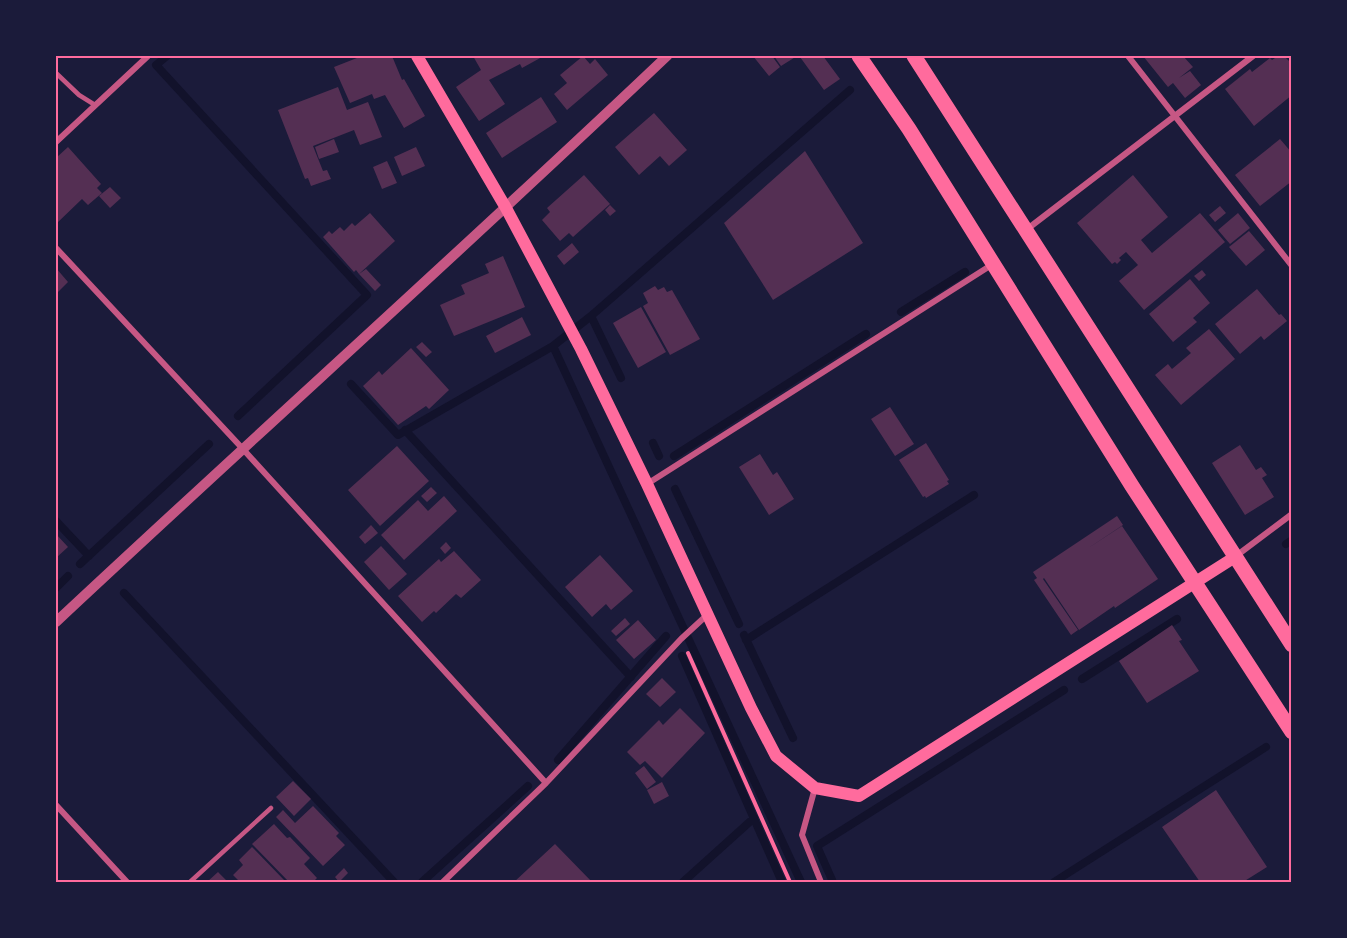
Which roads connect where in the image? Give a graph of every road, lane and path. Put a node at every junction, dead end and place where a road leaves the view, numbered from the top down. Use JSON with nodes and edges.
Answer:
{"nodes":[{"id":1,"x":148,"y":56,"type":"edge"},
{"id":2,"x":668,"y":56,"type":"edge"},
{"id":3,"x":859,"y":56,"type":"edge"},
{"id":4,"x":914,"y":56,"type":"edge"},
{"id":5,"x":1128,"y":56,"type":"edge"},
{"id":6,"x":1253,"y":56,"type":"edge"},
{"id":7,"x":421,"y":57,"type":"edge"},
{"id":8,"x":56,"y":73,"type":"edge"},
{"id":9,"x":94,"y":105,"type":"junction"},
{"id":10,"x":1175,"y":116,"type":"junction"},
{"id":11,"x":56,"y":142,"type":"edge"},
{"id":12,"x":506,"y":208,"type":"junction"},
{"id":13,"x":1026,"y":230,"type":"junction"},
{"id":14,"x":56,"y":248,"type":"edge"},
{"id":15,"x":993,"y":264,"type":"junction"},
{"id":16,"x":1292,"y":266,"type":"edge"},
{"id":17,"x":242,"y":448,"type":"junction"},
{"id":18,"x":647,"y":484,"type":"junction"},
{"id":19,"x":1292,"y":514,"type":"edge"},
{"id":20,"x":1235,"y":557,"type":"junction"},
{"id":21,"x":1195,"y":583,"type":"junction"},
{"id":22,"x":708,"y":614,"type":"junction"},
{"id":23,"x":56,"y":622,"type":"edge"},
{"id":24,"x":681,"y":639,"type":"junction"},
{"id":25,"x":1292,"y":645,"type":"edge"},
{"id":26,"x":1292,"y":732,"type":"edge"},
{"id":27,"x":546,"y":783,"type":"junction"},
{"id":28,"x":814,"y":788,"type":"junction"},
{"id":29,"x":56,"y":805,"type":"edge"},
{"id":30,"x":271,"y":808,"type":"dead end"},
{"id":31,"x":127,"y":882,"type":"edge"},
{"id":32,"x":190,"y":882,"type":"edge"},
{"id":33,"x":443,"y":882,"type":"edge"},
{"id":34,"x":790,"y":882,"type":"edge"},
{"id":35,"x":821,"y":882,"type":"edge"}],
"edges":[{"from":1,"to":9,"type":"street"},
{"from":2,"to":12,"type":"street"},
{"from":3,"to":15,"type":"main road"},
{"from":4,"to":13,"type":"main road"},
{"from":5,"to":10,"type":"street"},
{"from":6,"to":10,"type":"street"},
{"from":7,"to":12,"type":"main road"},
{"from":8,"to":9,"type":"lane"},
{"from":9,"to":11,"type":"street"},
{"from":10,"to":13,"type":"street"},
{"from":10,"to":16,"type":"street"},
{"from":12,"to":17,"type":"street"},
{"from":12,"to":18,"type":"main road"},
{"from":13,"to":20,"type":"main road"},
{"from":14,"to":17,"type":"street"},
{"from":15,"to":18,"type":"street"},
{"from":15,"to":21,"type":"main road"},
{"from":17,"to":23,"type":"street"},
{"from":17,"to":27,"type":"street"},
{"from":18,"to":22,"type":"main road"},
{"from":19,"to":20,"type":"street"},
{"from":20,"to":21,"type":"main road"},
{"from":20,"to":25,"type":"main road"},
{"from":21,"to":26,"type":"main road"},
{"from":21,"to":28,"type":"main road"},
{"from":22,"to":24,"type":"street"},
{"from":22,"to":28,"type":"main road"},
{"from":24,"to":27,"type":"street"},
{"from":24,"to":34,"type":"path"},
{"from":27,"to":33,"type":"street"},
{"from":28,"to":35,"type":"street"},
{"from":29,"to":31,"type":"street"},
{"from":30,"to":32,"type":"lane"}]}
